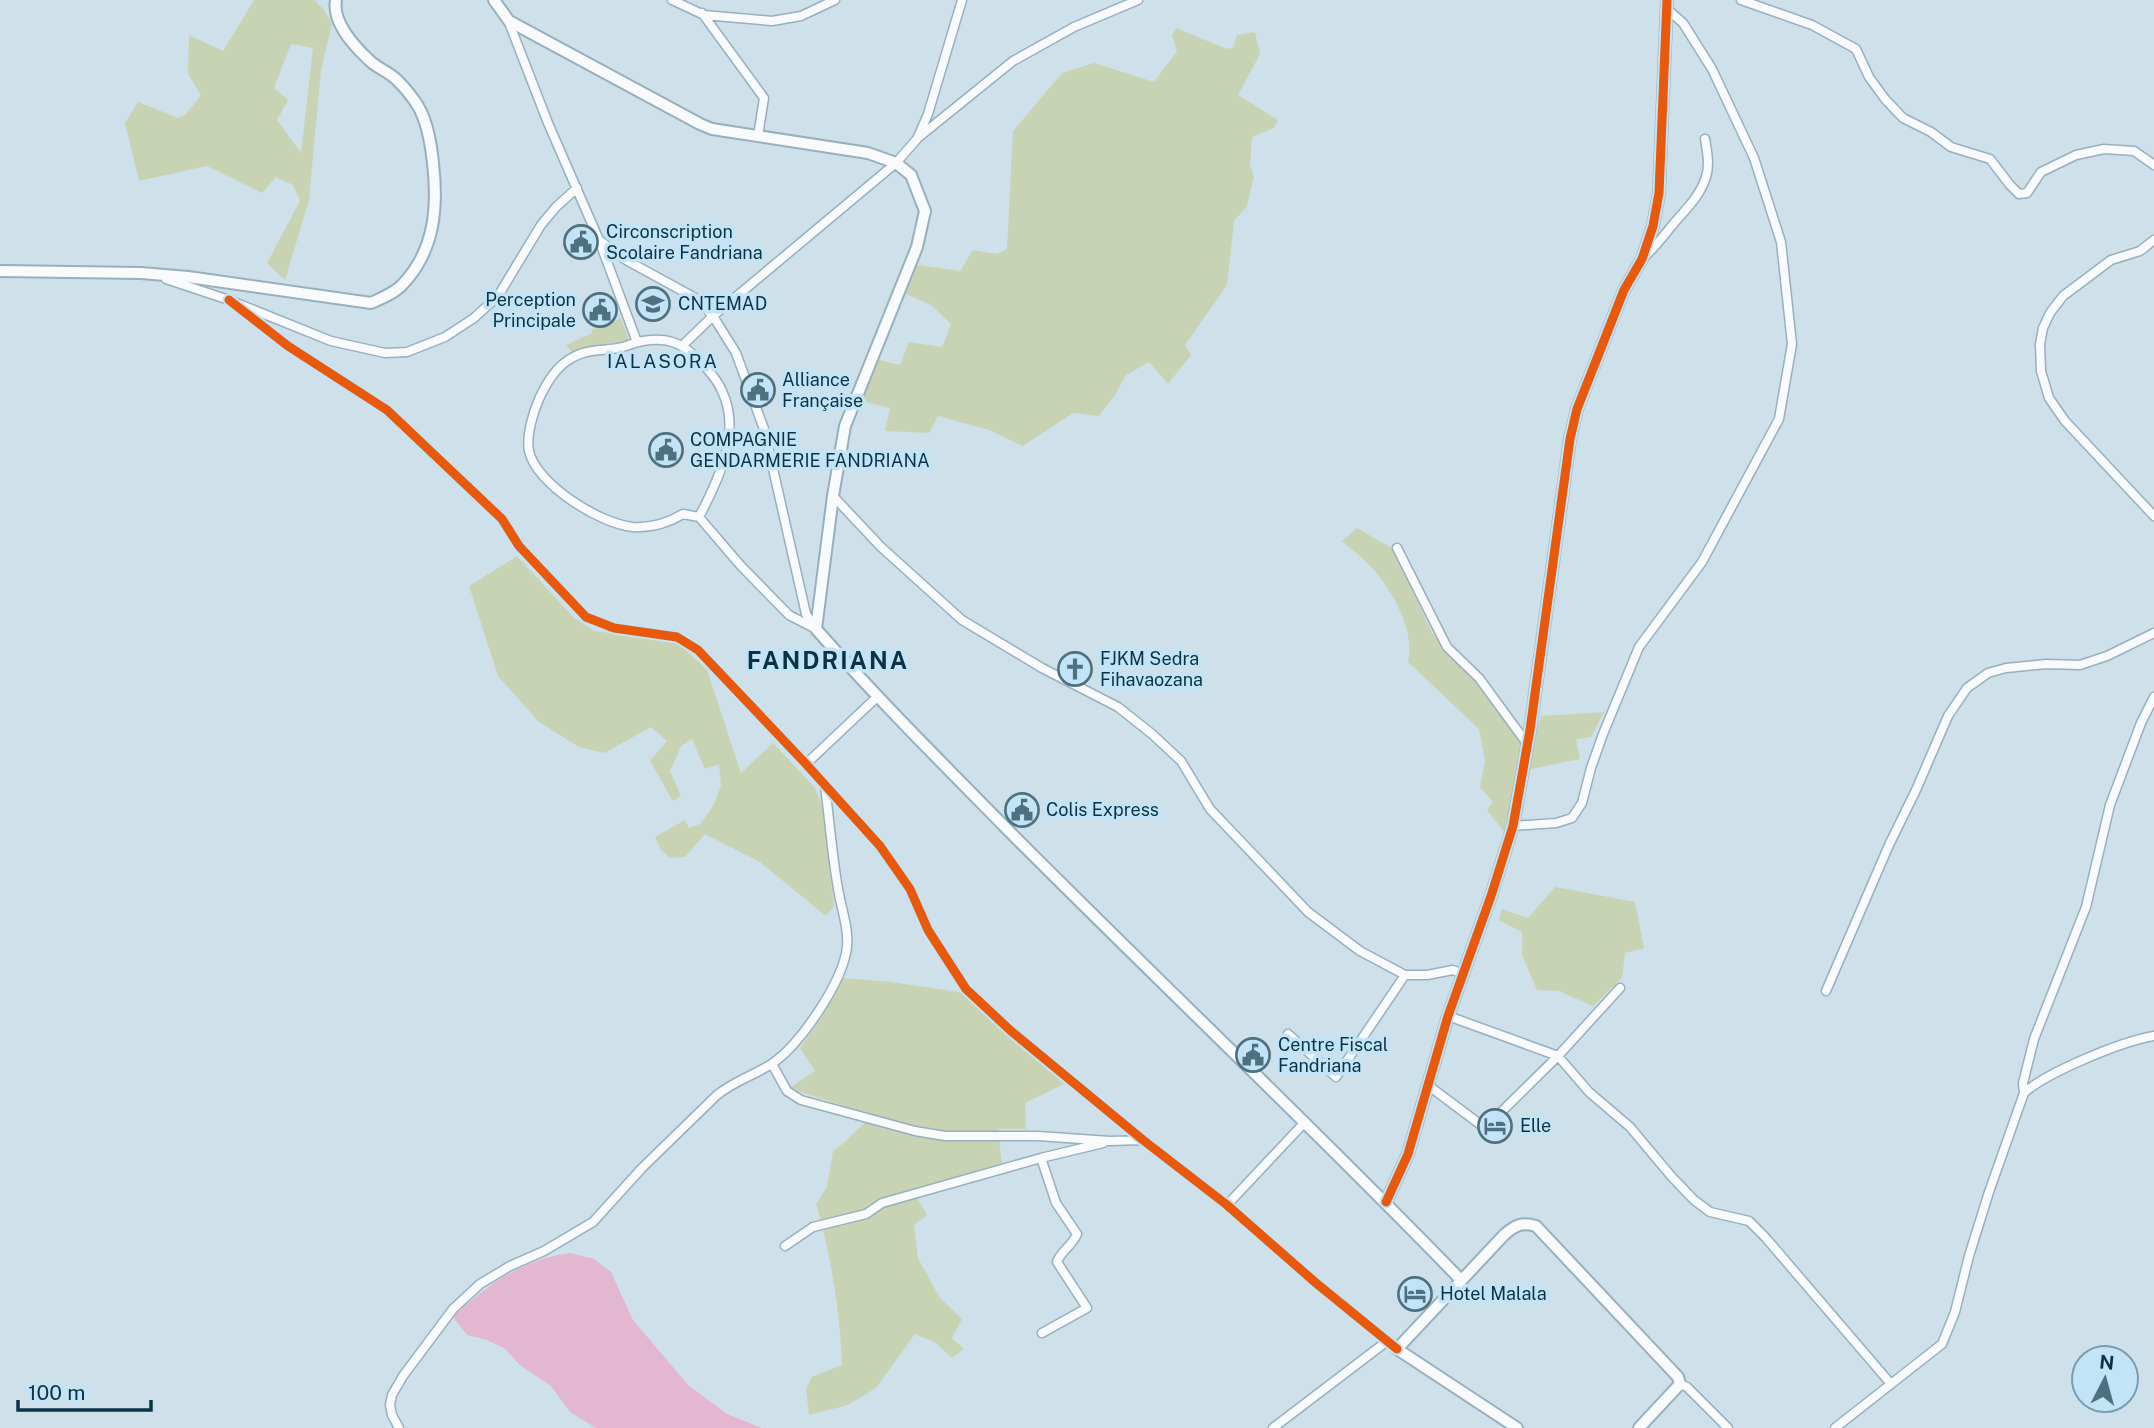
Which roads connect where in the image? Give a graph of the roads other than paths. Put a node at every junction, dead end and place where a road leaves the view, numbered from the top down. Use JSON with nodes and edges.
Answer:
{"nodes":[{"id":1,"x":336,"y":0,"type":"edge"},
{"id":2,"x":494,"y":0,"type":"edge"},
{"id":3,"x":500,"y":0,"type":"edge"},
{"id":4,"x":672,"y":0,"type":"edge"},
{"id":5,"x":684,"y":0,"type":"edge"},
{"id":6,"x":835,"y":0,"type":"edge"},
{"id":7,"x":962,"y":0,"type":"edge"},
{"id":8,"x":1138,"y":0,"type":"edge"},
{"id":9,"x":1741,"y":0,"type":"edge"},
{"id":10,"x":1667,"y":5,"type":"edge"},
{"id":11,"x":704,"y":15,"type":"junction"},
{"id":12,"x":509,"y":21,"type":"junction"},
{"id":13,"x":758,"y":136,"type":"junction"},
{"id":14,"x":917,"y":139,"type":"junction"},
{"id":15,"x":1706,"y":139,"type":"dead end"},
{"id":16,"x":896,"y":163,"type":"junction"},
{"id":17,"x":2154,"y":165,"type":"edge"},
{"id":18,"x":577,"y":188,"type":"junction"},
{"id":19,"x":598,"y":240,"type":"junction"},
{"id":20,"x":2154,"y":240,"type":"edge"},
{"id":21,"x":1642,"y":259,"type":"junction"},
{"id":22,"x":0,"y":271,"type":"edge"},
{"id":23,"x":153,"y":274,"type":"junction"},
{"id":24,"x":229,"y":299,"type":"junction"},
{"id":25,"x":713,"y":316,"type":"junction"},
{"id":26,"x":637,"y":342,"type":"junction"},
{"id":27,"x":683,"y":345,"type":"junction"},
{"id":28,"x":833,"y":496,"type":"junction"},
{"id":29,"x":2154,"y":516,"type":"edge"},
{"id":30,"x":699,"y":517,"type":"junction"},
{"id":31,"x":1397,"y":548,"type":"dead end"},
{"id":32,"x":816,"y":629,"type":"junction"},
{"id":33,"x":2154,"y":632,"type":"edge"},
{"id":34,"x":877,"y":697,"type":"junction"},
{"id":35,"x":2154,"y":697,"type":"edge"},
{"id":36,"x":1528,"y":745,"type":"junction"},
{"id":37,"x":806,"y":764,"type":"junction"},
{"id":38,"x":825,"y":785,"type":"junction"},
{"id":39,"x":1513,"y":826,"type":"junction"},
{"id":40,"x":1463,"y":974,"type":"junction"},
{"id":41,"x":1405,"y":975,"type":"junction"},
{"id":42,"x":1619,"y":988,"type":"dead end"},
{"id":43,"x":1826,"y":991,"type":"dead end"},
{"id":44,"x":1448,"y":1016,"type":"junction"},
{"id":45,"x":1288,"y":1034,"type":"dead end"},
{"id":46,"x":2154,"y":1036,"type":"edge"},
{"id":47,"x":1558,"y":1056,"type":"junction"},
{"id":48,"x":772,"y":1063,"type":"junction"},
{"id":49,"x":1429,"y":1086,"type":"junction"},
{"id":50,"x":2024,"y":1093,"type":"junction"},
{"id":51,"x":1305,"y":1122,"type":"junction"},
{"id":52,"x":1143,"y":1140,"type":"junction"},
{"id":53,"x":1110,"y":1141,"type":"junction"},
{"id":54,"x":1041,"y":1157,"type":"junction"},
{"id":55,"x":1386,"y":1202,"type":"junction"},
{"id":56,"x":1227,"y":1205,"type":"junction"},
{"id":57,"x":785,"y":1246,"type":"dead end"},
{"id":58,"x":1461,"y":1280,"type":"junction"},
{"id":59,"x":1042,"y":1332,"type":"dead end"},
{"id":60,"x":1386,"y":1342,"type":"junction"},
{"id":61,"x":1397,"y":1349,"type":"junction"},
{"id":62,"x":1680,"y":1384,"type":"junction"},
{"id":63,"x":1891,"y":1384,"type":"junction"},
{"id":64,"x":399,"y":1428,"type":"edge"},
{"id":65,"x":1273,"y":1428,"type":"edge"},
{"id":66,"x":1517,"y":1428,"type":"edge"},
{"id":67,"x":1639,"y":1428,"type":"edge"},
{"id":68,"x":1727,"y":1428,"type":"edge"},
{"id":69,"x":1835,"y":1428,"type":"edge"}],
"edges":[{"from":1,"to":23,"type":"main road"},
{"from":2,"to":12,"type":"main road"},
{"from":3,"to":12,"type":"street"},
{"from":4,"to":11,"type":"street"},
{"from":5,"to":11,"type":"street"},
{"from":6,"to":11,"type":"street"},
{"from":7,"to":14,"type":"street"},
{"from":8,"to":14,"type":"street"},
{"from":9,"to":17,"type":"street"},
{"from":10,"to":21,"type":"main road"},
{"from":10,"to":39,"type":"street"},
{"from":11,"to":13,"type":"street"},
{"from":12,"to":13,"type":"main road"},
{"from":12,"to":18,"type":"street"},
{"from":13,"to":16,"type":"main road"},
{"from":14,"to":16,"type":"street"},
{"from":15,"to":21,"type":"street"},
{"from":16,"to":25,"type":"street"},
{"from":16,"to":28,"type":"main road"},
{"from":18,"to":19,"type":"street"},
{"from":18,"to":24,"type":"street"},
{"from":19,"to":25,"type":"street"},
{"from":19,"to":26,"type":"street"},
{"from":20,"to":29,"type":"street"},
{"from":21,"to":36,"type":"main road"},
{"from":22,"to":23,"type":"main road"},
{"from":23,"to":24,"type":"street"},
{"from":24,"to":37,"type":"street"},
{"from":25,"to":27,"type":"street"},
{"from":25,"to":32,"type":"street"},
{"from":26,"to":27,"type":"street"},
{"from":26,"to":30,"type":"street"},
{"from":27,"to":30,"type":"street"},
{"from":28,"to":32,"type":"main road"},
{"from":28,"to":41,"type":"street"},
{"from":30,"to":32,"type":"street"},
{"from":31,"to":36,"type":"street"},
{"from":32,"to":34,"type":"main road"},
{"from":33,"to":43,"type":"street"},
{"from":34,"to":37,"type":"street"},
{"from":34,"to":51,"type":"main road"},
{"from":35,"to":50,"type":"street"},
{"from":36,"to":39,"type":"main road"},
{"from":37,"to":38,"type":"street"},
{"from":38,"to":48,"type":"street"},
{"from":38,"to":52,"type":"street"},
{"from":39,"to":40,"type":"main road"},
{"from":40,"to":41,"type":"street"},
{"from":40,"to":44,"type":"main road"},
{"from":41,"to":45,"type":"street"},
{"from":42,"to":47,"type":"street"},
{"from":44,"to":47,"type":"street"},
{"from":44,"to":49,"type":"main road"},
{"from":46,"to":50,"type":"street"},
{"from":47,"to":49,"type":"street"},
{"from":47,"to":63,"type":"street"},
{"from":48,"to":53,"type":"street"},
{"from":48,"to":64,"type":"street"},
{"from":49,"to":55,"type":"main road"},
{"from":50,"to":63,"type":"street"},
{"from":51,"to":55,"type":"main road"},
{"from":51,"to":56,"type":"street"},
{"from":52,"to":53,"type":"street"},
{"from":52,"to":56,"type":"street"},
{"from":53,"to":54,"type":"street"},
{"from":54,"to":57,"type":"street"},
{"from":54,"to":59,"type":"street"},
{"from":55,"to":58,"type":"main road"},
{"from":56,"to":60,"type":"street"},
{"from":58,"to":61,"type":"main road"},
{"from":58,"to":62,"type":"main road"},
{"from":60,"to":61,"type":"street"},
{"from":60,"to":65,"type":"street"},
{"from":61,"to":66,"type":"main road"},
{"from":62,"to":67,"type":"main road"},
{"from":62,"to":68,"type":"street"},
{"from":63,"to":69,"type":"street"}]}
